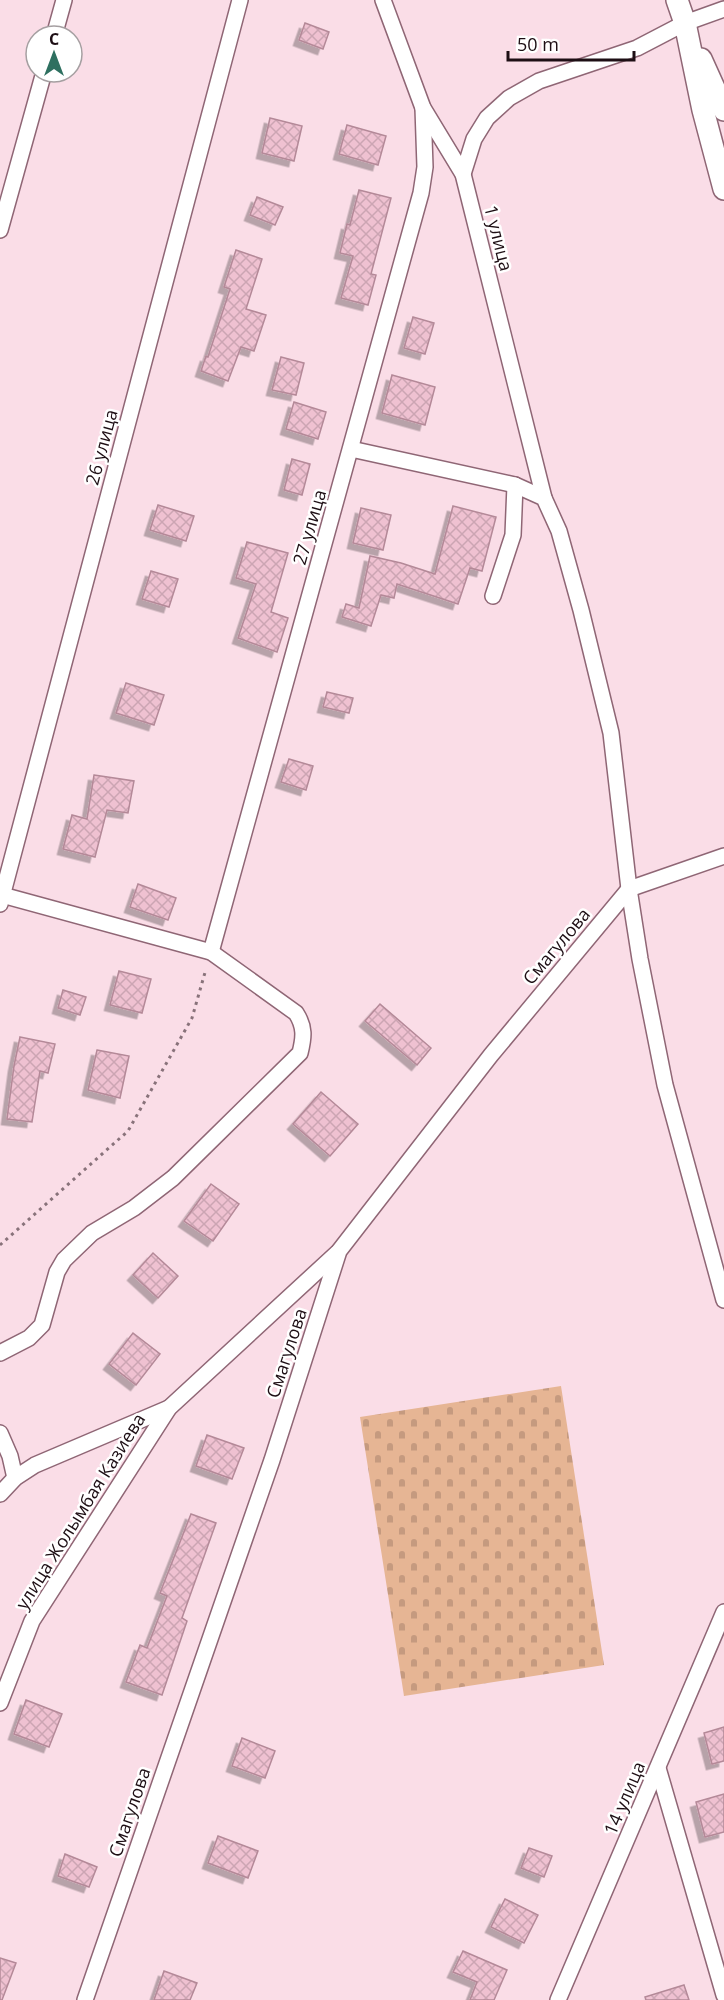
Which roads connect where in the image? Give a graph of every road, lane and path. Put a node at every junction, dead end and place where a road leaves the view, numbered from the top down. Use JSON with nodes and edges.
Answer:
{"nodes":[{"id":1,"x":64,"y":0,"type":"edge"},
{"id":2,"x":240,"y":0,"type":"edge"},
{"id":3,"x":383,"y":0,"type":"edge"},
{"id":4,"x":677,"y":0,"type":"edge"},
{"id":5,"x":724,"y":9,"type":"edge"},
{"id":6,"x":685,"y":23,"type":"junction"},
{"id":7,"x":57,"y":24,"type":"edge"},
{"id":8,"x":41,"y":84,"type":"edge"},
{"id":9,"x":423,"y":108,"type":"junction"},
{"id":10,"x":724,"y":110,"type":"edge"},
{"id":11,"x":463,"y":174,"type":"junction"},
{"id":12,"x":724,"y":189,"type":"edge"},
{"id":13,"x":0,"y":230,"type":"edge"},
{"id":14,"x":351,"y":449,"type":"junction"},
{"id":15,"x":514,"y":485,"type":"junction"},
{"id":16,"x":544,"y":498,"type":"junction"},
{"id":17,"x":493,"y":596,"type":"dead end"},
{"id":18,"x":724,"y":856,"type":"edge"},
{"id":19,"x":629,"y":889,"type":"junction"},
{"id":20,"x":1,"y":900,"type":"edge"},
{"id":21,"x":211,"y":952,"type":"junction"},
{"id":22,"x":0,"y":1245,"type":"edge"},
{"id":23,"x":339,"y":1251,"type":"junction"},
{"id":24,"x":724,"y":1300,"type":"edge"},
{"id":25,"x":0,"y":1353,"type":"edge"},
{"id":26,"x":169,"y":1408,"type":"junction"},
{"id":27,"x":0,"y":1433,"type":"edge"},
{"id":28,"x":15,"y":1478,"type":"junction"},
{"id":29,"x":0,"y":1494,"type":"edge"},
{"id":30,"x":724,"y":1611,"type":"edge"},
{"id":31,"x":0,"y":1703,"type":"edge"},
{"id":32,"x":658,"y":1767,"type":"junction"},
{"id":33,"x":724,"y":1995,"type":"edge"},
{"id":34,"x":85,"y":2000,"type":"edge"},
{"id":35,"x":558,"y":2000,"type":"edge"}],
"edges":[{"from":1,"to":7,"type":"street"},
{"from":2,"to":20,"type":"street","name":"26 улица"},
{"from":3,"to":9,"type":"street","name":"1 улица"},
{"from":4,"to":6,"type":"main road"},
{"from":5,"to":6,"type":"street"},
{"from":6,"to":10,"type":"main road"},
{"from":6,"to":11,"type":"street"},
{"from":6,"to":12,"type":"main road"},
{"from":8,"to":13,"type":"street"},
{"from":9,"to":11,"type":"street","name":"1 улица"},
{"from":9,"to":14,"type":"street","name":"27 улица"},
{"from":11,"to":16,"type":"street","name":"1 улица"},
{"from":14,"to":15,"type":"street"},
{"from":14,"to":21,"type":"street","name":"27 улица"},
{"from":15,"to":16,"type":"street"},
{"from":15,"to":17,"type":"street"},
{"from":16,"to":19,"type":"street","name":"1 улица"},
{"from":18,"to":19,"type":"street"},
{"from":19,"to":23,"type":"street","name":"Смагулова"},
{"from":19,"to":24,"type":"street","name":"1 улица"},
{"from":20,"to":21,"type":"street"},
{"from":21,"to":22,"type":"path"},
{"from":21,"to":25,"type":"street"},
{"from":23,"to":26,"type":"street","name":"улица Жолымбая Казиева"},
{"from":23,"to":34,"type":"street","name":"Смагулова"},
{"from":26,"to":28,"type":"street","name":"улица Жолымбая Казиева"},
{"from":26,"to":31,"type":"street","name":"улица Жолымбая Казиева"},
{"from":27,"to":28,"type":"street"},
{"from":28,"to":29,"type":"street","name":"улица Жолымбая Казиева"},
{"from":30,"to":32,"type":"street","name":"14 улица"},
{"from":32,"to":33,"type":"street"},
{"from":32,"to":35,"type":"street","name":"14 улица"}]}
